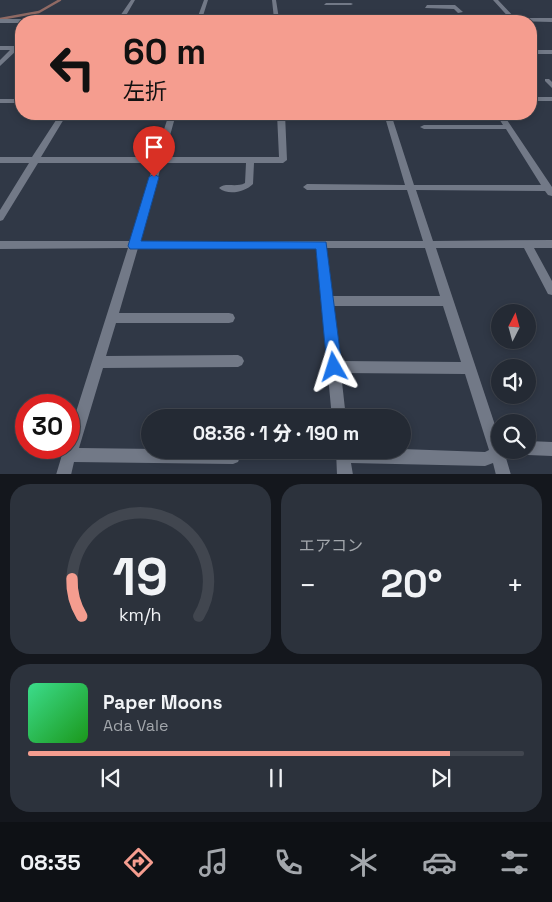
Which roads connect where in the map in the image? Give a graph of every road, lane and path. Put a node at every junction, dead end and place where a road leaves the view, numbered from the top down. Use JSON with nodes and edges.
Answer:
{"nodes":[{"id":1,"x":132,"y":0,"type":"edge"},
{"id":2,"x":206,"y":0,"type":"edge"},
{"id":3,"x":274,"y":0,"type":"edge"},
{"id":4,"x":423,"y":0,"type":"edge"},
{"id":5,"x":495,"y":0,"type":"edge"},
{"id":6,"x":350,"y":2,"type":"edge"},
{"id":7,"x":326,"y":4,"type":"dead end"},
{"id":8,"x":427,"y":7,"type":"junction"},
{"id":9,"x":460,"y":12,"type":"dead end"},
{"id":10,"x":123,"y":15,"type":"edge"},
{"id":11,"x":201,"y":15,"type":"edge"},
{"id":12,"x":276,"y":15,"type":"edge"},
{"id":13,"x":354,"y":15,"type":"edge"},
{"id":14,"x":433,"y":15,"type":"edge"},
{"id":15,"x":509,"y":15,"type":"edge"},
{"id":16,"x":537,"y":20,"type":"edge"},
{"id":17,"x":552,"y":20,"type":"edge"},
{"id":18,"x":0,"y":21,"type":"edge"},
{"id":19,"x":15,"y":21,"type":"edge"},
{"id":20,"x":0,"y":48,"type":"edge"},
{"id":21,"x":15,"y":48,"type":"edge"},
{"id":22,"x":15,"y":51,"type":"edge"},
{"id":23,"x":537,"y":52,"type":"edge"},
{"id":24,"x":552,"y":52,"type":"edge"},
{"id":25,"x":0,"y":64,"type":"edge"},
{"id":26,"x":547,"y":80,"type":"dead end"},
{"id":27,"x":552,"y":86,"type":"edge"},
{"id":28,"x":537,"y":99,"type":"edge"},
{"id":29,"x":552,"y":99,"type":"edge"},
{"id":30,"x":15,"y":100,"type":"edge"},
{"id":31,"x":0,"y":101,"type":"edge"},
{"id":32,"x":59,"y":120,"type":"edge"},
{"id":33,"x":170,"y":120,"type":"edge"},
{"id":34,"x":281,"y":120,"type":"edge"},
{"id":35,"x":389,"y":120,"type":"edge"},
{"id":36,"x":505,"y":120,"type":"edge"},
{"id":37,"x":424,"y":126,"type":"dead end"},
{"id":38,"x":510,"y":127,"type":"junction"},
{"id":39,"x":0,"y":160,"type":"edge"},
{"id":40,"x":36,"y":160,"type":"junction"},
{"id":41,"x":159,"y":160,"type":"junction"},
{"id":42,"x":250,"y":160,"type":"junction"},
{"id":43,"x":549,"y":186,"type":"edge"},
{"id":44,"x":307,"y":187,"type":"dead end"},
{"id":45,"x":411,"y":187,"type":"junction"},
{"id":46,"x":223,"y":188,"type":"dead end"},
{"id":47,"x":0,"y":218,"type":"edge"},
{"id":48,"x":527,"y":244,"type":"junction"},
{"id":49,"x":552,"y":244,"type":"edge"},
{"id":50,"x":0,"y":245,"type":"edge"},
{"id":51,"x":322,"y":245,"type":"junction"},
{"id":52,"x":430,"y":245,"type":"junction"},
{"id":53,"x":134,"y":246,"type":"junction"},
{"id":54,"x":552,"y":291,"type":"edge"},
{"id":55,"x":328,"y":301,"type":"junction"},
{"id":56,"x":446,"y":301,"type":"junction"},
{"id":57,"x":112,"y":318,"type":"junction"},
{"id":58,"x":229,"y":318,"type":"dead end"},
{"id":59,"x":238,"y":361,"type":"dead end"},
{"id":60,"x":98,"y":362,"type":"junction"},
{"id":61,"x":334,"y":367,"type":"junction"},
{"id":62,"x":469,"y":368,"type":"junction"},
{"id":63,"x":339,"y":409,"type":"edge"},
{"id":64,"x":80,"y":420,"type":"edge"},
{"id":65,"x":491,"y":422,"type":"edge"},
{"id":66,"x":536,"y":448,"type":"edge"},
{"id":67,"x":552,"y":449,"type":"edge"},
{"id":68,"x":80,"y":455,"type":"edge"},
{"id":69,"x":141,"y":455,"type":"edge"},
{"id":70,"x":411,"y":456,"type":"edge"},
{"id":71,"x":491,"y":457,"type":"edge"},
{"id":72,"x":68,"y":459,"type":"edge"},
{"id":73,"x":344,"y":459,"type":"edge"},
{"id":74,"x":503,"y":459,"type":"edge"},
{"id":75,"x":63,"y":474,"type":"edge"},
{"id":76,"x":345,"y":474,"type":"edge"},
{"id":77,"x":504,"y":474,"type":"edge"}],
"edges":[{"from":1,"to":10,"type":"street"},
{"from":2,"to":11,"type":"street"},
{"from":3,"to":12,"type":"street"},
{"from":4,"to":8,"type":"street"},
{"from":5,"to":15,"type":"street"},
{"from":6,"to":7,"type":"street"},
{"from":6,"to":13,"type":"street"},
{"from":8,"to":9,"type":"street"},
{"from":8,"to":14,"type":"street"},
{"from":16,"to":17,"type":"street"},
{"from":18,"to":19,"type":"street"},
{"from":20,"to":21,"type":"street"},
{"from":22,"to":25,"type":"street"},
{"from":23,"to":24,"type":"street"},
{"from":26,"to":27,"type":"street"},
{"from":28,"to":29,"type":"street"},
{"from":30,"to":31,"type":"street"},
{"from":32,"to":40,"type":"street"},
{"from":33,"to":41,"type":"street"},
{"from":34,"to":42,"type":"street"},
{"from":35,"to":45,"type":"street"},
{"from":36,"to":38,"type":"street"},
{"from":37,"to":38,"type":"street"},
{"from":38,"to":43,"type":"street"},
{"from":39,"to":40,"type":"street"},
{"from":40,"to":41,"type":"street"},
{"from":40,"to":47,"type":"street"},
{"from":41,"to":42,"type":"street"},
{"from":41,"to":53,"type":"street"},
{"from":42,"to":46,"type":"street"},
{"from":43,"to":45,"type":"street"},
{"from":44,"to":45,"type":"street"},
{"from":45,"to":52,"type":"street"},
{"from":48,"to":49,"type":"street"},
{"from":48,"to":52,"type":"street"},
{"from":48,"to":54,"type":"street"},
{"from":50,"to":53,"type":"street"},
{"from":51,"to":52,"type":"street"},
{"from":51,"to":53,"type":"street"},
{"from":51,"to":55,"type":"street"},
{"from":52,"to":56,"type":"street"},
{"from":53,"to":57,"type":"street"},
{"from":55,"to":56,"type":"street"},
{"from":55,"to":61,"type":"street"},
{"from":56,"to":62,"type":"street"},
{"from":57,"to":58,"type":"street"},
{"from":57,"to":60,"type":"street"},
{"from":59,"to":60,"type":"street"},
{"from":60,"to":64,"type":"street"},
{"from":61,"to":62,"type":"street"},
{"from":61,"to":63,"type":"street"},
{"from":62,"to":65,"type":"street"},
{"from":66,"to":67,"type":"street"},
{"from":68,"to":69,"type":"street"},
{"from":70,"to":71,"type":"street"},
{"from":72,"to":75,"type":"street"},
{"from":73,"to":76,"type":"street"},
{"from":74,"to":77,"type":"street"}]}
